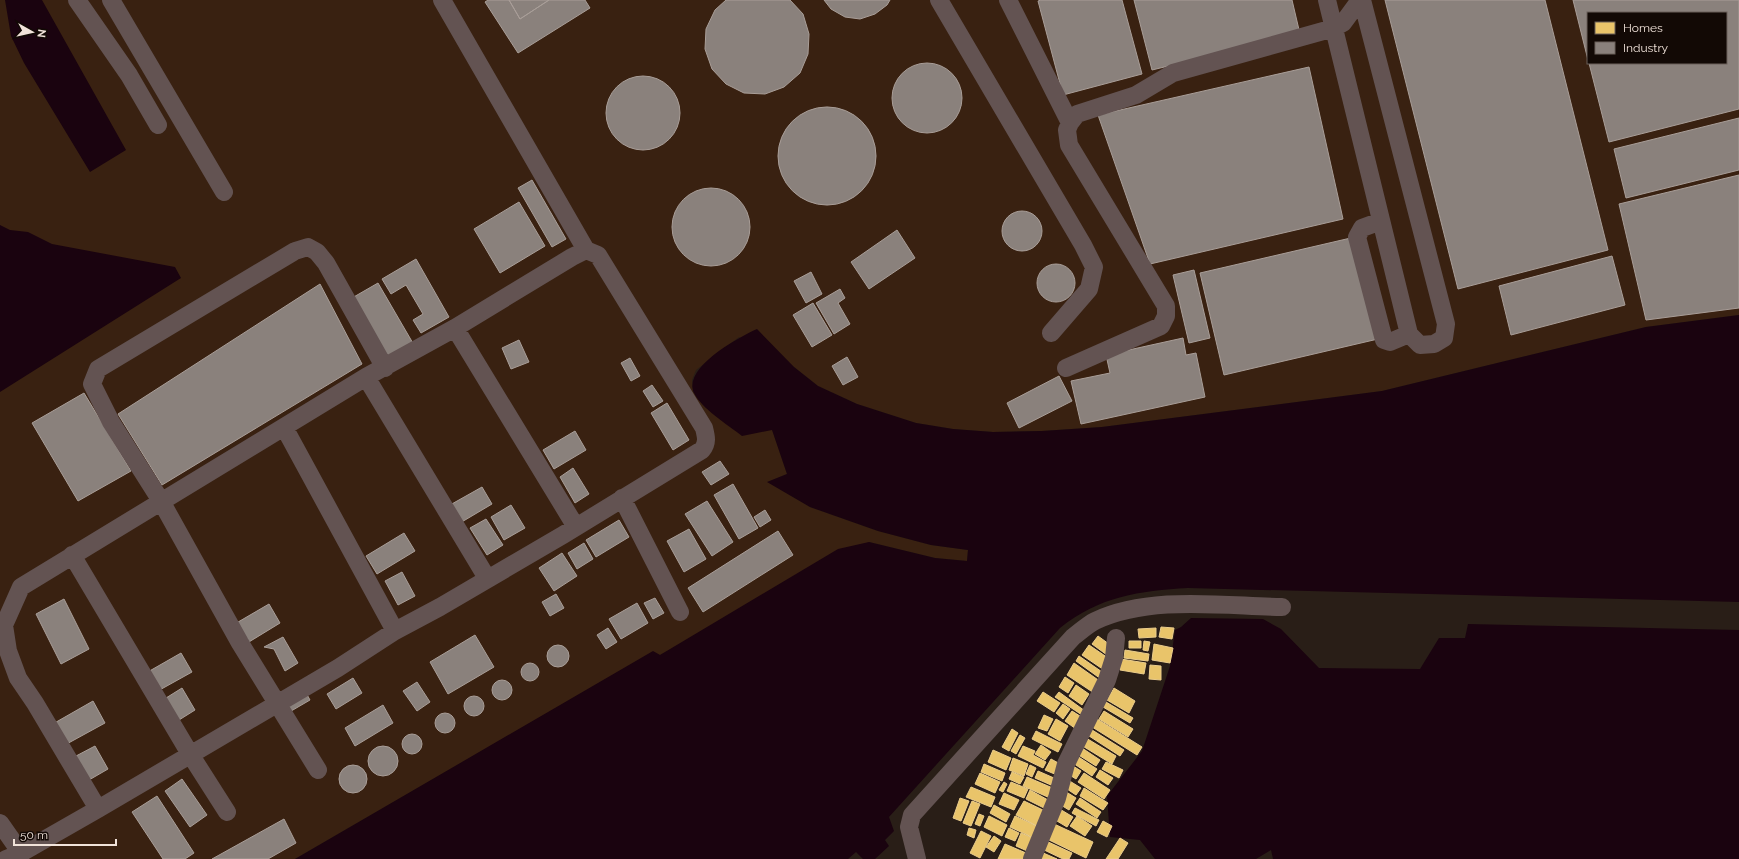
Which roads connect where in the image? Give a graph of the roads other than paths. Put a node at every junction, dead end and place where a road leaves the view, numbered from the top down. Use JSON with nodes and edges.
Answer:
{"nodes":[{"id":1,"x":111,"y":0,"type":"edge"},
{"id":2,"x":442,"y":0,"type":"edge"},
{"id":3,"x":940,"y":0,"type":"edge"},
{"id":4,"x":1008,"y":0,"type":"edge"},
{"id":5,"x":1327,"y":0,"type":"edge"},
{"id":6,"x":1361,"y":0,"type":"edge"},
{"id":7,"x":84,"y":2,"type":"edge"},
{"id":8,"x":1334,"y":28,"type":"junction"},
{"id":9,"x":1070,"y":122,"type":"junction"},
{"id":10,"x":158,"y":124,"type":"dead end"},
{"id":11,"x":224,"y":192,"type":"dead end"},
{"id":12,"x":1381,"y":220,"type":"junction"},
{"id":13,"x":586,"y":250,"type":"junction"},
{"id":14,"x":455,"y":328,"type":"junction"},
{"id":15,"x":1051,"y":333,"type":"dead end"},
{"id":16,"x":1409,"y":334,"type":"junction"},
{"id":17,"x":384,"y":368,"type":"junction"},
{"id":18,"x":1066,"y":368,"type":"dead end"},
{"id":19,"x":366,"y":377,"type":"junction"},
{"id":20,"x":284,"y":427,"type":"junction"},
{"id":21,"x":622,"y":498,"type":"junction"},
{"id":22,"x":161,"y":501,"type":"junction"},
{"id":23,"x":576,"y":527,"type":"junction"},
{"id":24,"x":72,"y":555,"type":"junction"},
{"id":25,"x":487,"y":578,"type":"junction"},
{"id":26,"x":1282,"y":607,"type":"dead end"},
{"id":27,"x":680,"y":612,"type":"dead end"},
{"id":28,"x":396,"y":631,"type":"junction"},
{"id":29,"x":1116,"y":638,"type":"dead end"},
{"id":30,"x":276,"y":704,"type":"junction"},
{"id":31,"x":190,"y":754,"type":"junction"},
{"id":32,"x":318,"y":770,"type":"dead end"},
{"id":33,"x":98,"y":809,"type":"junction"},
{"id":34,"x":227,"y":812,"type":"dead end"},
{"id":35,"x":0,"y":823,"type":"edge"},
{"id":36,"x":13,"y":856,"type":"edge"},
{"id":37,"x":917,"y":859,"type":"edge"},
{"id":38,"x":1032,"y":859,"type":"edge"}],
"edges":[{"from":1,"to":11,"type":"street"},
{"from":2,"to":13,"type":"street"},
{"from":3,"to":15,"type":"street"},
{"from":4,"to":9,"type":"street"},
{"from":5,"to":8,"type":"street"},
{"from":6,"to":8,"type":"street"},
{"from":6,"to":16,"type":"street"},
{"from":7,"to":10,"type":"street"},
{"from":8,"to":9,"type":"street"},
{"from":8,"to":12,"type":"street"},
{"from":9,"to":18,"type":"street"},
{"from":12,"to":16,"type":"street"},
{"from":12,"to":16,"type":"street"},
{"from":13,"to":14,"type":"street"},
{"from":13,"to":21,"type":"street"},
{"from":14,"to":17,"type":"street"},
{"from":14,"to":23,"type":"street"},
{"from":17,"to":19,"type":"street"},
{"from":17,"to":22,"type":"street"},
{"from":19,"to":20,"type":"street"},
{"from":19,"to":25,"type":"street"},
{"from":20,"to":22,"type":"street"},
{"from":20,"to":28,"type":"street"},
{"from":21,"to":23,"type":"street"},
{"from":21,"to":27,"type":"street"},
{"from":22,"to":24,"type":"street"},
{"from":22,"to":30,"type":"street"},
{"from":23,"to":25,"type":"street"},
{"from":24,"to":31,"type":"street"},
{"from":24,"to":33,"type":"street"},
{"from":25,"to":28,"type":"street"},
{"from":26,"to":37,"type":"street"},
{"from":28,"to":30,"type":"street"},
{"from":29,"to":38,"type":"street"},
{"from":30,"to":31,"type":"street"},
{"from":30,"to":32,"type":"street"},
{"from":31,"to":33,"type":"street"},
{"from":31,"to":34,"type":"street"},
{"from":33,"to":36,"type":"street"},
{"from":35,"to":36,"type":"street"}]}
